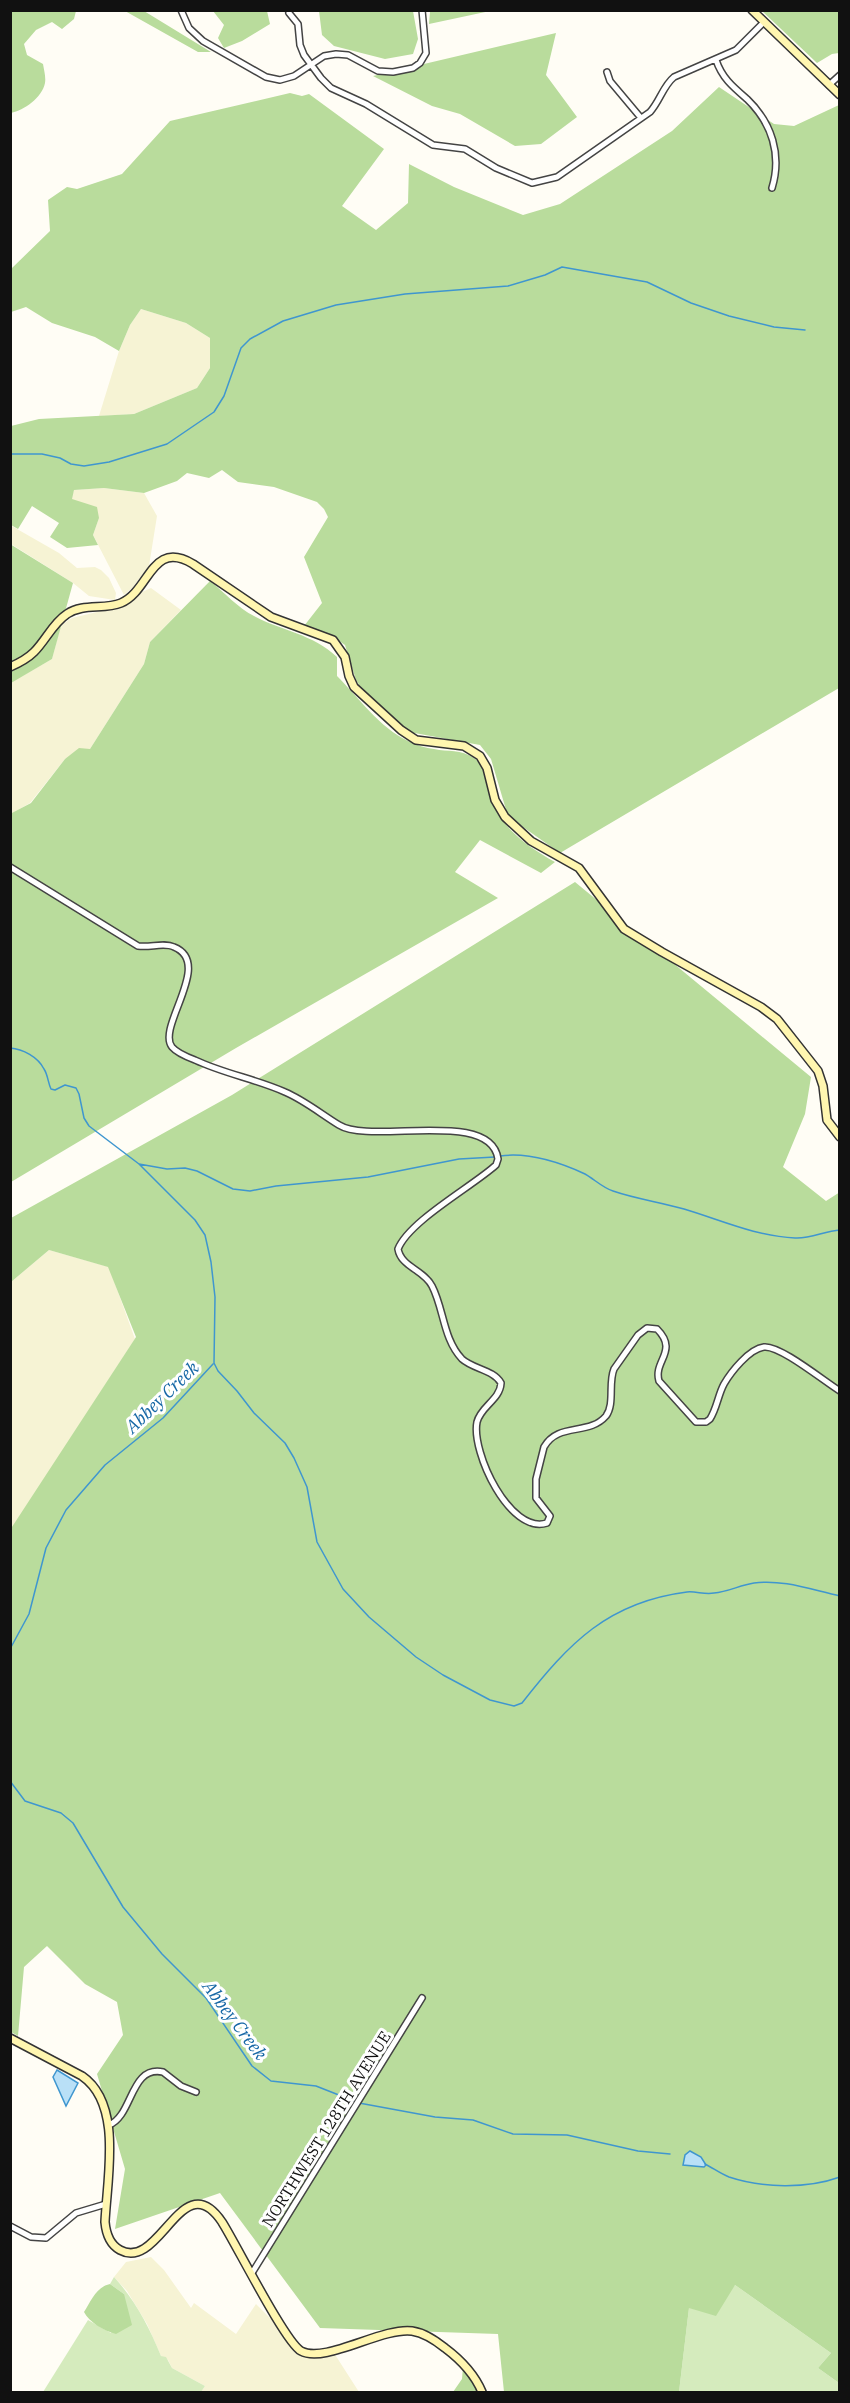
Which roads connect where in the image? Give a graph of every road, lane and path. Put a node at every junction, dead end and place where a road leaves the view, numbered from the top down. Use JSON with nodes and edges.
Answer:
{"nodes":[{"id":1,"x":181,"y":10,"type":"edge"},
{"id":2,"x":422,"y":10,"type":"edge"},
{"id":3,"x":752,"y":10,"type":"edge"},
{"id":4,"x":289,"y":13,"type":"dead end"},
{"id":5,"x":764,"y":22,"type":"junction"},
{"id":6,"x":716,"y":60,"type":"junction"},
{"id":7,"x":311,"y":65,"type":"junction"},
{"id":8,"x":607,"y":72,"type":"dead end"},
{"id":9,"x":840,"y":75,"type":"edge"},
{"id":10,"x":829,"y":85,"type":"junction"},
{"id":11,"x":840,"y":95,"type":"edge"},
{"id":12,"x":641,"y":118,"type":"junction"},
{"id":13,"x":772,"y":188,"type":"dead end"},
{"id":14,"x":10,"y":667,"type":"edge"},
{"id":15,"x":10,"y":867,"type":"edge"},
{"id":16,"x":840,"y":1137,"type":"edge"},
{"id":17,"x":840,"y":1391,"type":"edge"},
{"id":18,"x":422,"y":1998,"type":"dead end"},
{"id":19,"x":10,"y":2038,"type":"edge"},
{"id":20,"x":196,"y":2092,"type":"dead end"},
{"id":21,"x":109,"y":2125,"type":"junction"},
{"id":22,"x":106,"y":2204,"type":"junction"},
{"id":23,"x":10,"y":2226,"type":"edge"},
{"id":24,"x":252,"y":2273,"type":"junction"},
{"id":25,"x":482,"y":2392,"type":"edge"}],
"edges":[{"from":1,"to":7,"type":"street"},
{"from":2,"to":7,"type":"street"},
{"from":3,"to":5,"type":"main road"},
{"from":4,"to":7,"type":"street"},
{"from":5,"to":6,"type":"street"},
{"from":5,"to":10,"type":"main road"},
{"from":6,"to":12,"type":"street"},
{"from":6,"to":13,"type":"street"},
{"from":7,"to":12,"type":"street"},
{"from":8,"to":12,"type":"street"},
{"from":9,"to":10,"type":"street"},
{"from":10,"to":11,"type":"main road"},
{"from":14,"to":16,"type":"main road"},
{"from":15,"to":17,"type":"street"},
{"from":18,"to":24,"type":"street","name":"NORTHWEST 128TH AVENUE"},
{"from":19,"to":21,"type":"main road"},
{"from":20,"to":21,"type":"street"},
{"from":21,"to":22,"type":"main road"},
{"from":22,"to":23,"type":"street"},
{"from":22,"to":24,"type":"main road"},
{"from":24,"to":25,"type":"main road"}]}
